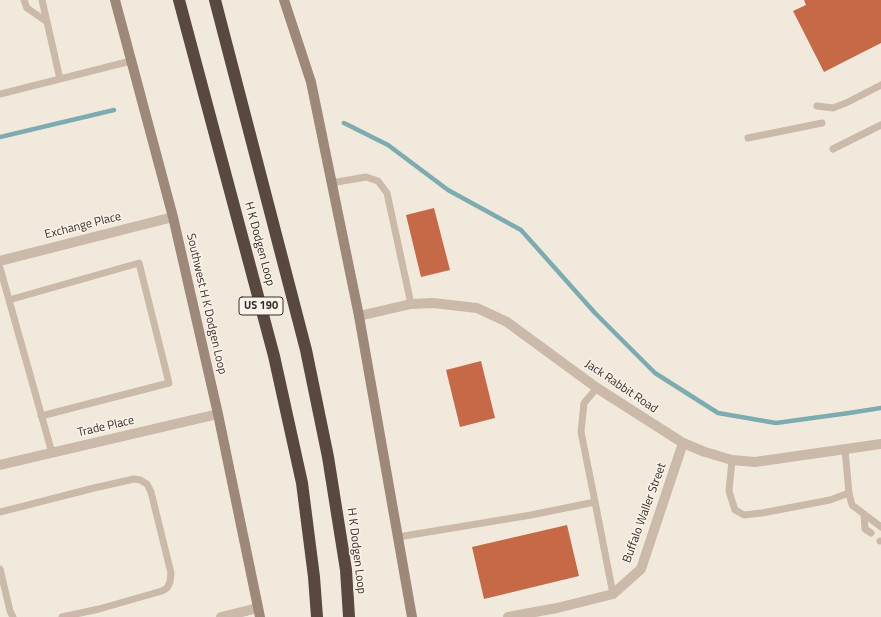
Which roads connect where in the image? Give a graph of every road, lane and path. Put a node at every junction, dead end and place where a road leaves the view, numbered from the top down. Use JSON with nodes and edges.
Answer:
{"nodes":[{"id":1,"x":24,"y":0,"type":"edge"},
{"id":2,"x":42,"y":0,"type":"edge"},
{"id":3,"x":115,"y":0,"type":"edge"},
{"id":4,"x":179,"y":0,"type":"edge"},
{"id":5,"x":215,"y":0,"type":"edge"},
{"id":6,"x":284,"y":0,"type":"edge"},
{"id":7,"x":47,"y":22,"type":"junction"},
{"id":8,"x":131,"y":61,"type":"junction"},
{"id":9,"x":60,"y":79,"type":"junction"},
{"id":10,"x":881,"y":85,"type":"edge"},
{"id":11,"x":0,"y":94,"type":"edge"},
{"id":12,"x":817,"y":106,"type":"dead end"},
{"id":13,"x":822,"y":122,"type":"dead end"},
{"id":14,"x":881,"y":125,"type":"edge"},
{"id":15,"x":748,"y":138,"type":"dead end"},
{"id":16,"x":833,"y":149,"type":"dead end"},
{"id":17,"x":331,"y":183,"type":"junction"},
{"id":18,"x":173,"y":217,"type":"junction"},
{"id":19,"x":0,"y":261,"type":"edge"},
{"id":20,"x":0,"y":268,"type":"edge"},
{"id":21,"x":9,"y":300,"type":"junction"},
{"id":22,"x":411,"y":304,"type":"junction"},
{"id":23,"x":359,"y":316,"type":"junction"},
{"id":24,"x":597,"y":388,"type":"junction"},
{"id":25,"x":218,"y":414,"type":"junction"},
{"id":26,"x":42,"y":416,"type":"junction"},
{"id":27,"x":683,"y":443,"type":"junction"},
{"id":28,"x":881,"y":444,"type":"edge"},
{"id":29,"x":845,"y":450,"type":"junction"},
{"id":30,"x":52,"y":453,"type":"junction"},
{"id":31,"x":732,"y":460,"type":"junction"},
{"id":32,"x":0,"y":465,"type":"edge"},
{"id":33,"x":849,"y":493,"type":"junction"},
{"id":34,"x":595,"y":502,"type":"junction"},
{"id":35,"x":0,"y":512,"type":"edge"},
{"id":36,"x":864,"y":514,"type":"junction"},
{"id":37,"x":881,"y":527,"type":"edge"},
{"id":38,"x":871,"y":533,"type":"dead end"},
{"id":39,"x":398,"y":537,"type":"junction"},
{"id":40,"x":0,"y":569,"type":"edge"},
{"id":41,"x":613,"y":594,"type":"junction"},
{"id":42,"x":98,"y":609,"type":"junction"},
{"id":43,"x":259,"y":612,"type":"edge"},
{"id":44,"x":13,"y":617,"type":"edge"},
{"id":45,"x":62,"y":617,"type":"edge"},
{"id":46,"x":100,"y":617,"type":"edge"},
{"id":47,"x":221,"y":617,"type":"edge"},
{"id":48,"x":317,"y":617,"type":"edge"},
{"id":49,"x":349,"y":617,"type":"edge"},
{"id":50,"x":412,"y":617,"type":"edge"},
{"id":51,"x":508,"y":617,"type":"edge"}],
"edges":[{"from":1,"to":7,"type":"lane"},
{"from":2,"to":7,"type":"lane"},
{"from":3,"to":8,"type":"main road","name":"Southwest H K Dodgen Loop"},
{"from":4,"to":48,"type":"highway","name":"H K Dodgen Loop","number":"US 190"},
{"from":5,"to":49,"type":"highway","name":"H K Dodgen Loop","number":"US 190"},
{"from":6,"to":17,"type":"main road"},
{"from":7,"to":9,"type":"lane"},
{"from":8,"to":9,"type":"lane"},
{"from":8,"to":18,"type":"main road","name":"Southwest H K Dodgen Loop"},
{"from":9,"to":11,"type":"lane"},
{"from":10,"to":12,"type":"lane"},
{"from":13,"to":15,"type":"lane"},
{"from":14,"to":16,"type":"lane"},
{"from":17,"to":22,"type":"lane"},
{"from":17,"to":23,"type":"main road"},
{"from":18,"to":19,"type":"street","name":"Exchange Place"},
{"from":18,"to":25,"type":"main road","name":"Southwest H K Dodgen Loop"},
{"from":20,"to":21,"type":"lane"},
{"from":21,"to":26,"type":"lane"},
{"from":21,"to":26,"type":"lane"},
{"from":22,"to":23,"type":"street","name":"Jack Rabbit Road"},
{"from":22,"to":24,"type":"street","name":"Jack Rabbit Road"},
{"from":23,"to":39,"type":"main road"},
{"from":24,"to":27,"type":"street","name":"Jack Rabbit Road"},
{"from":24,"to":34,"type":"lane"},
{"from":25,"to":30,"type":"street","name":"Trade Place"},
{"from":25,"to":43,"type":"main road","name":"Southwest H K Dodgen Loop"},
{"from":26,"to":30,"type":"lane"},
{"from":27,"to":31,"type":"street","name":"Jack Rabbit Road"},
{"from":27,"to":41,"type":"street","name":"Buffalo Waller Street"},
{"from":28,"to":29,"type":"street","name":"Jack Rabbit Road"},
{"from":29,"to":31,"type":"street","name":"Jack Rabbit Road"},
{"from":29,"to":33,"type":"lane"},
{"from":30,"to":32,"type":"street","name":"Trade Place"},
{"from":31,"to":33,"type":"lane"},
{"from":33,"to":36,"type":"lane"},
{"from":34,"to":39,"type":"lane"},
{"from":34,"to":41,"type":"lane"},
{"from":35,"to":42,"type":"lane"},
{"from":36,"to":37,"type":"lane"},
{"from":36,"to":38,"type":"lane"},
{"from":39,"to":50,"type":"main road"},
{"from":40,"to":44,"type":"lane"},
{"from":41,"to":51,"type":"street","name":"Buffalo Waller Street"},
{"from":42,"to":45,"type":"lane"},
{"from":42,"to":46,"type":"lane"},
{"from":43,"to":47,"type":"street"}]}
